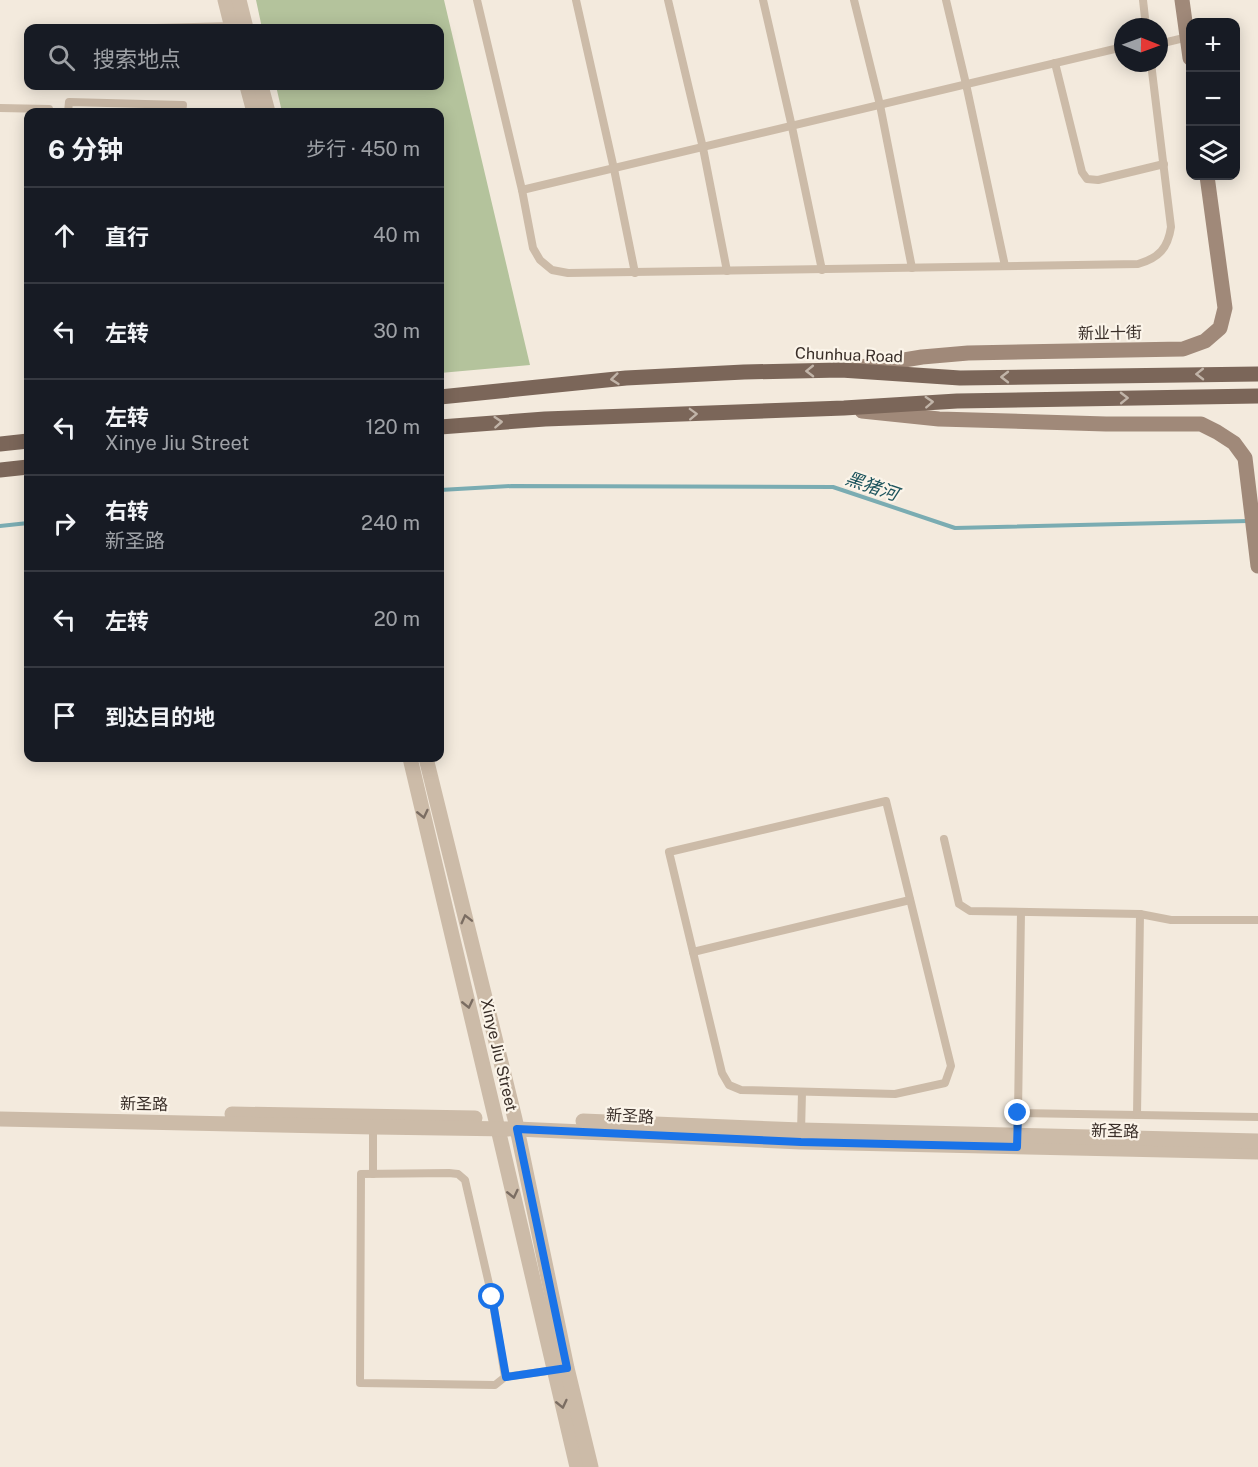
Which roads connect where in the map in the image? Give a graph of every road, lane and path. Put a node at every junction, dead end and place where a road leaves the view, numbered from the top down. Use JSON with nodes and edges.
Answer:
{"nodes":[{"id":1,"x":225,"y":0,"type":"edge"},
{"id":2,"x":239,"y":0,"type":"edge"},
{"id":3,"x":477,"y":0,"type":"edge"},
{"id":4,"x":576,"y":0,"type":"edge"},
{"id":5,"x":668,"y":0,"type":"edge"},
{"id":6,"x":762,"y":0,"type":"edge"},
{"id":7,"x":854,"y":0,"type":"edge"},
{"id":8,"x":946,"y":0,"type":"edge"},
{"id":9,"x":1143,"y":0,"type":"edge"},
{"id":10,"x":1182,"y":0,"type":"edge"},
{"id":11,"x":1145,"y":18,"type":"edge"},
{"id":12,"x":237,"y":24,"type":"edge"},
{"id":13,"x":239,"y":24,"type":"edge"},
{"id":14,"x":1186,"y":25,"type":"edge"},
{"id":15,"x":1186,"y":37,"type":"edge"},
{"id":16,"x":1168,"y":42,"type":"edge"},
{"id":17,"x":1114,"y":49,"type":"edge"},
{"id":18,"x":1055,"y":63,"type":"junction"},
{"id":19,"x":1152,"y":72,"type":"edge"},
{"id":20,"x":966,"y":84,"type":"junction"},
{"id":21,"x":248,"y":90,"type":"edge"},
{"id":22,"x":262,"y":90,"type":"edge"},
{"id":23,"x":880,"y":105,"type":"junction"},
{"id":24,"x":0,"y":108,"type":"edge"},
{"id":25,"x":24,"y":108,"type":"edge"},
{"id":26,"x":68,"y":108,"type":"edge"},
{"id":27,"x":183,"y":108,"type":"edge"},
{"id":28,"x":253,"y":108,"type":"edge"},
{"id":29,"x":267,"y":108,"type":"edge"},
{"id":30,"x":792,"y":127,"type":"junction"},
{"id":31,"x":703,"y":148,"type":"junction"},
{"id":32,"x":1164,"y":164,"type":"junction"},
{"id":33,"x":614,"y":169,"type":"junction"},
{"id":34,"x":1208,"y":180,"type":"edge"},
{"id":35,"x":522,"y":190,"type":"junction"},
{"id":36,"x":1005,"y":266,"type":"junction"},
{"id":37,"x":912,"y":268,"type":"junction"},
{"id":38,"x":822,"y":270,"type":"junction"},
{"id":39,"x":727,"y":271,"type":"junction"},
{"id":40,"x":634,"y":273,"type":"junction"},
{"id":41,"x":841,"y":370,"type":"junction"},
{"id":42,"x":1258,"y":374,"type":"edge"},
{"id":43,"x":1258,"y":396,"type":"edge"},
{"id":44,"x":444,"y":397,"type":"edge"},
{"id":45,"x":844,"y":408,"type":"junction"},
{"id":46,"x":444,"y":427,"type":"edge"},
{"id":47,"x":24,"y":441,"type":"edge"},
{"id":48,"x":0,"y":444,"type":"edge"},
{"id":49,"x":24,"y":467,"type":"edge"},
{"id":50,"x":0,"y":470,"type":"edge"},
{"id":51,"x":1258,"y":566,"type":"edge"},
{"id":52,"x":411,"y":762,"type":"edge"},
{"id":53,"x":427,"y":762,"type":"edge"},
{"id":54,"x":944,"y":839,"type":"dead end"},
{"id":55,"x":910,"y":900,"type":"junction"},
{"id":56,"x":1021,"y":912,"type":"junction"},
{"id":57,"x":1140,"y":914,"type":"junction"},
{"id":58,"x":1258,"y":920,"type":"edge"},
{"id":59,"x":693,"y":952,"type":"junction"},
{"id":60,"x":802,"y":1092,"type":"junction"},
{"id":61,"x":0,"y":1109,"type":"edge"},
{"id":62,"x":1018,"y":1113,"type":"junction"},
{"id":63,"x":1137,"y":1115,"type":"junction"},
{"id":64,"x":1258,"y":1117,"type":"edge"},
{"id":65,"x":0,"y":1119,"type":"edge"},
{"id":66,"x":373,"y":1122,"type":"junction"},
{"id":67,"x":497,"y":1123,"type":"junction"},
{"id":68,"x":516,"y":1124,"type":"junction"},
{"id":69,"x":801,"y":1136,"type":"junction"},
{"id":70,"x":1017,"y":1142,"type":"junction"},
{"id":71,"x":1258,"y":1142,"type":"edge"},
{"id":72,"x":1258,"y":1152,"type":"edge"},
{"id":73,"x":372,"y":1174,"type":"junction"},
{"id":74,"x":561,"y":1369,"type":"junction"},
{"id":75,"x":506,"y":1377,"type":"junction"},
{"id":76,"x":577,"y":1467,"type":"edge"},
{"id":77,"x":591,"y":1467,"type":"edge"}],
"edges":[{"from":1,"to":12,"type":"street"},
{"from":2,"to":13,"type":"street"},
{"from":3,"to":35,"type":"lane"},
{"from":4,"to":33,"type":"lane"},
{"from":5,"to":31,"type":"lane"},
{"from":6,"to":30,"type":"lane"},
{"from":7,"to":23,"type":"lane"},
{"from":8,"to":20,"type":"lane"},
{"from":9,"to":11,"type":"lane"},
{"from":10,"to":14,"type":"main road"},
{"from":15,"to":16,"type":"lane"},
{"from":17,"to":18,"type":"lane"},
{"from":18,"to":20,"type":"lane"},
{"from":18,"to":32,"type":"lane"},
{"from":19,"to":32,"type":"lane"},
{"from":20,"to":23,"type":"lane"},
{"from":20,"to":36,"type":"lane"},
{"from":21,"to":28,"type":"street"},
{"from":22,"to":29,"type":"street"},
{"from":23,"to":30,"type":"lane"},
{"from":23,"to":37,"type":"lane"},
{"from":24,"to":25,"type":"lane"},
{"from":26,"to":27,"type":"lane"},
{"from":30,"to":31,"type":"lane"},
{"from":30,"to":38,"type":"lane"},
{"from":31,"to":33,"type":"lane"},
{"from":31,"to":39,"type":"lane"},
{"from":32,"to":36,"type":"lane"},
{"from":33,"to":35,"type":"lane"},
{"from":33,"to":40,"type":"lane"},
{"from":34,"to":41,"type":"main road","name":"新业十街"},
{"from":35,"to":40,"type":"lane"},
{"from":36,"to":37,"type":"lane"},
{"from":37,"to":38,"type":"lane"},
{"from":38,"to":39,"type":"lane"},
{"from":39,"to":40,"type":"lane"},
{"from":42,"to":41,"type":"main road","name":"Chunhua Road","one_way":true},
{"from":41,"to":44,"type":"main road","name":"Chunhua Road","one_way":true},
{"from":45,"to":43,"type":"main road","one_way":true},
{"from":46,"to":45,"type":"main road","one_way":true},
{"from":45,"to":51,"type":"main road"},
{"from":47,"to":48,"type":"main road"},
{"from":49,"to":50,"type":"main road"},
{"from":52,"to":67,"type":"street","name":"Xinye Jiu Street","one_way":true},
{"from":68,"to":53,"type":"street","name":"Xinye Jiu Street","one_way":true},
{"from":54,"to":56,"type":"lane"},
{"from":55,"to":59,"type":"lane"},
{"from":55,"to":59,"type":"lane"},
{"from":55,"to":60,"type":"lane"},
{"from":56,"to":57,"type":"lane"},
{"from":56,"to":62,"type":"lane"},
{"from":57,"to":58,"type":"lane"},
{"from":57,"to":63,"type":"lane"},
{"from":59,"to":60,"type":"lane"},
{"from":60,"to":69,"type":"lane"},
{"from":61,"to":66,"type":"street","name":"新圣路"},
{"from":62,"to":63,"type":"lane"},
{"from":62,"to":70,"type":"lane"},
{"from":63,"to":64,"type":"lane"},
{"from":65,"to":66,"type":"street","name":"新圣路"},
{"from":66,"to":67,"type":"street","name":"新圣路"},
{"from":66,"to":73,"type":"lane"},
{"from":67,"to":68,"type":"street","name":"新圣路"},
{"from":67,"to":74,"type":"street","name":"Xinye Jiu Street","one_way":true},
{"from":68,"to":69,"type":"street","name":"新圣路"},
{"from":68,"to":74,"type":"street","name":"Xinye Jiu Street"},
{"from":69,"to":70,"type":"street","name":"新圣路"},
{"from":70,"to":71,"type":"street","name":"新圣路"},
{"from":70,"to":72,"type":"street","name":"新圣路"},
{"from":73,"to":75,"type":"lane"},
{"from":73,"to":75,"type":"lane"},
{"from":74,"to":75,"type":"lane"},
{"from":74,"to":76,"type":"street","name":"Xinye Jiu Street","one_way":true},
{"from":74,"to":77,"type":"street","name":"Xinye Jiu Street"}]}
